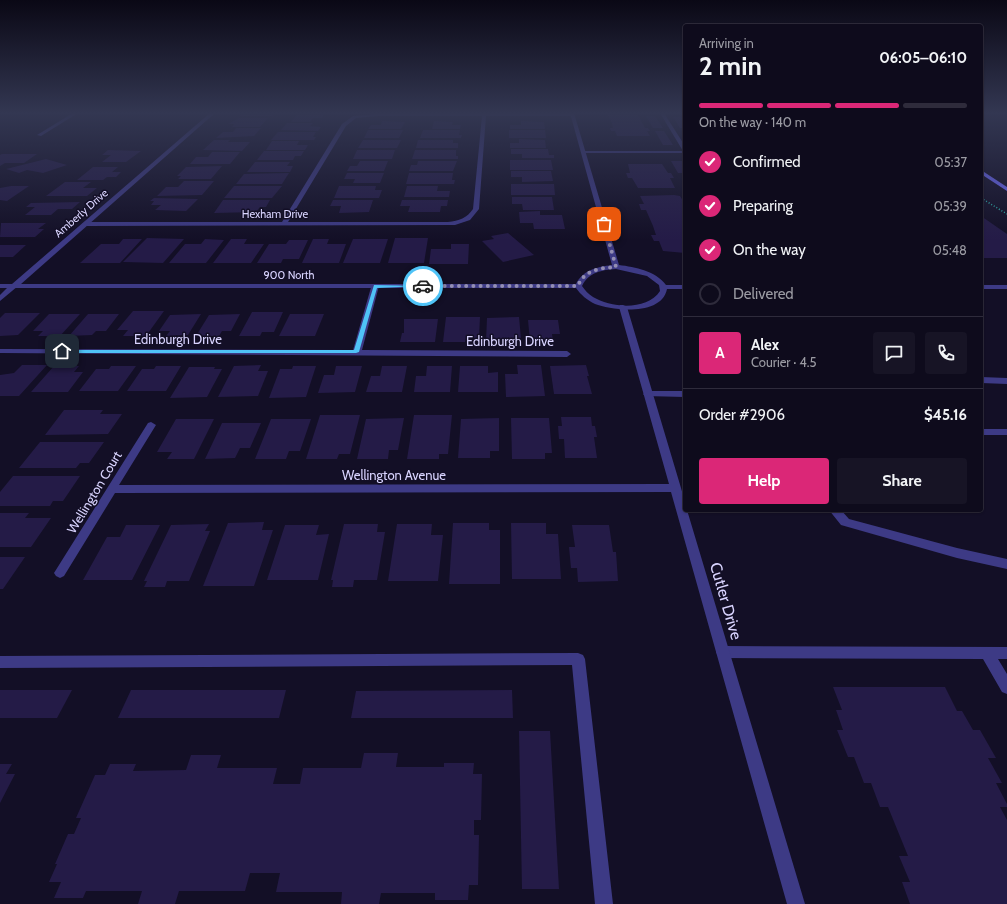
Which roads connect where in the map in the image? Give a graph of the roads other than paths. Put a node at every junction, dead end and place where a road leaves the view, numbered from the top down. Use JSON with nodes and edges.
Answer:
{"nodes":[{"id":1,"x":164,"y":155,"type":"edge"},
{"id":2,"x":326,"y":155,"type":"edge"},
{"id":3,"x":481,"y":155,"type":"edge"},
{"id":4,"x":585,"y":155,"type":"edge"},
{"id":5,"x":983,"y":173,"type":"edge"},
{"id":6,"x":1007,"y":189,"type":"edge"},
{"id":7,"x":85,"y":224,"type":"junction"},
{"id":8,"x":284,"y":224,"type":"junction"},
{"id":9,"x":616,"y":267,"type":"junction"},
{"id":10,"x":0,"y":286,"type":"edge"},
{"id":11,"x":14,"y":286,"type":"junction"},
{"id":12,"x":375,"y":286,"type":"junction"},
{"id":13,"x":578,"y":286,"type":"junction"},
{"id":14,"x":662,"y":287,"type":"junction"},
{"id":15,"x":683,"y":287,"type":"edge"},
{"id":16,"x":983,"y":287,"type":"edge"},
{"id":17,"x":1007,"y":287,"type":"edge"},
{"id":18,"x":0,"y":299,"type":"edge"},
{"id":19,"x":623,"y":307,"type":"junction"},
{"id":20,"x":0,"y":351,"type":"edge"},
{"id":21,"x":356,"y":352,"type":"junction"},
{"id":22,"x":567,"y":354,"type":"dead end"},
{"id":23,"x":983,"y":380,"type":"edge"},
{"id":24,"x":1007,"y":381,"type":"edge"},
{"id":25,"x":648,"y":394,"type":"junction"},
{"id":26,"x":683,"y":394,"type":"edge"},
{"id":27,"x":151,"y":425,"type":"dead end"},
{"id":28,"x":983,"y":432,"type":"edge"},
{"id":29,"x":1007,"y":432,"type":"edge"},
{"id":30,"x":676,"y":488,"type":"junction"},
{"id":31,"x":112,"y":489,"type":"junction"},
{"id":32,"x":836,"y":512,"type":"edge"},
{"id":33,"x":1007,"y":564,"type":"edge"},
{"id":34,"x":60,"y":573,"type":"dead end"},
{"id":35,"x":723,"y":652,"type":"junction"},
{"id":36,"x":987,"y":653,"type":"junction"},
{"id":37,"x":1007,"y":653,"type":"edge"},
{"id":38,"x":0,"y":662,"type":"edge"},
{"id":39,"x":1007,"y":687,"type":"edge"},
{"id":40,"x":604,"y":904,"type":"edge"},
{"id":41,"x":796,"y":904,"type":"edge"}],
"edges":[{"from":1,"to":7,"type":"street","name":"Amberly Drive"},
{"from":2,"to":8,"type":"street"},
{"from":3,"to":8,"type":"street","name":"Hexham Drive"},
{"from":4,"to":9,"type":"street"},
{"from":5,"to":6,"type":"main road"},
{"from":7,"to":8,"type":"street","name":"Hexham Drive"},
{"from":7,"to":11,"type":"street","name":"Amberly Drive"},
{"from":9,"to":13,"type":"street"},
{"from":9,"to":14,"type":"street"},
{"from":10,"to":11,"type":"street","name":"900 North"},
{"from":11,"to":12,"type":"street","name":"900 North"},
{"from":11,"to":18,"type":"street","name":"Amberly Drive"},
{"from":12,"to":13,"type":"street","name":"900 North"},
{"from":12,"to":21,"type":"street"},
{"from":13,"to":19,"type":"street"},
{"from":14,"to":15,"type":"street"},
{"from":14,"to":19,"type":"street"},
{"from":16,"to":17,"type":"street"},
{"from":19,"to":25,"type":"street","name":"Cutler Drive"},
{"from":20,"to":21,"type":"street","name":"Edinburgh Drive"},
{"from":21,"to":22,"type":"street","name":"Edinburgh Drive"},
{"from":23,"to":24,"type":"street"},
{"from":25,"to":26,"type":"street"},
{"from":25,"to":30,"type":"street","name":"Cutler Drive"},
{"from":27,"to":31,"type":"street","name":"Wellington Court"},
{"from":28,"to":29,"type":"street"},
{"from":30,"to":31,"type":"street","name":"Wellington Avenue"},
{"from":30,"to":35,"type":"street","name":"Cutler Drive"},
{"from":31,"to":34,"type":"street","name":"Wellington Court"},
{"from":32,"to":33,"type":"street"},
{"from":35,"to":36,"type":"street"},
{"from":35,"to":41,"type":"street","name":"Cutler Drive"},
{"from":36,"to":37,"type":"street"},
{"from":36,"to":39,"type":"street"},
{"from":38,"to":40,"type":"street"}]}
